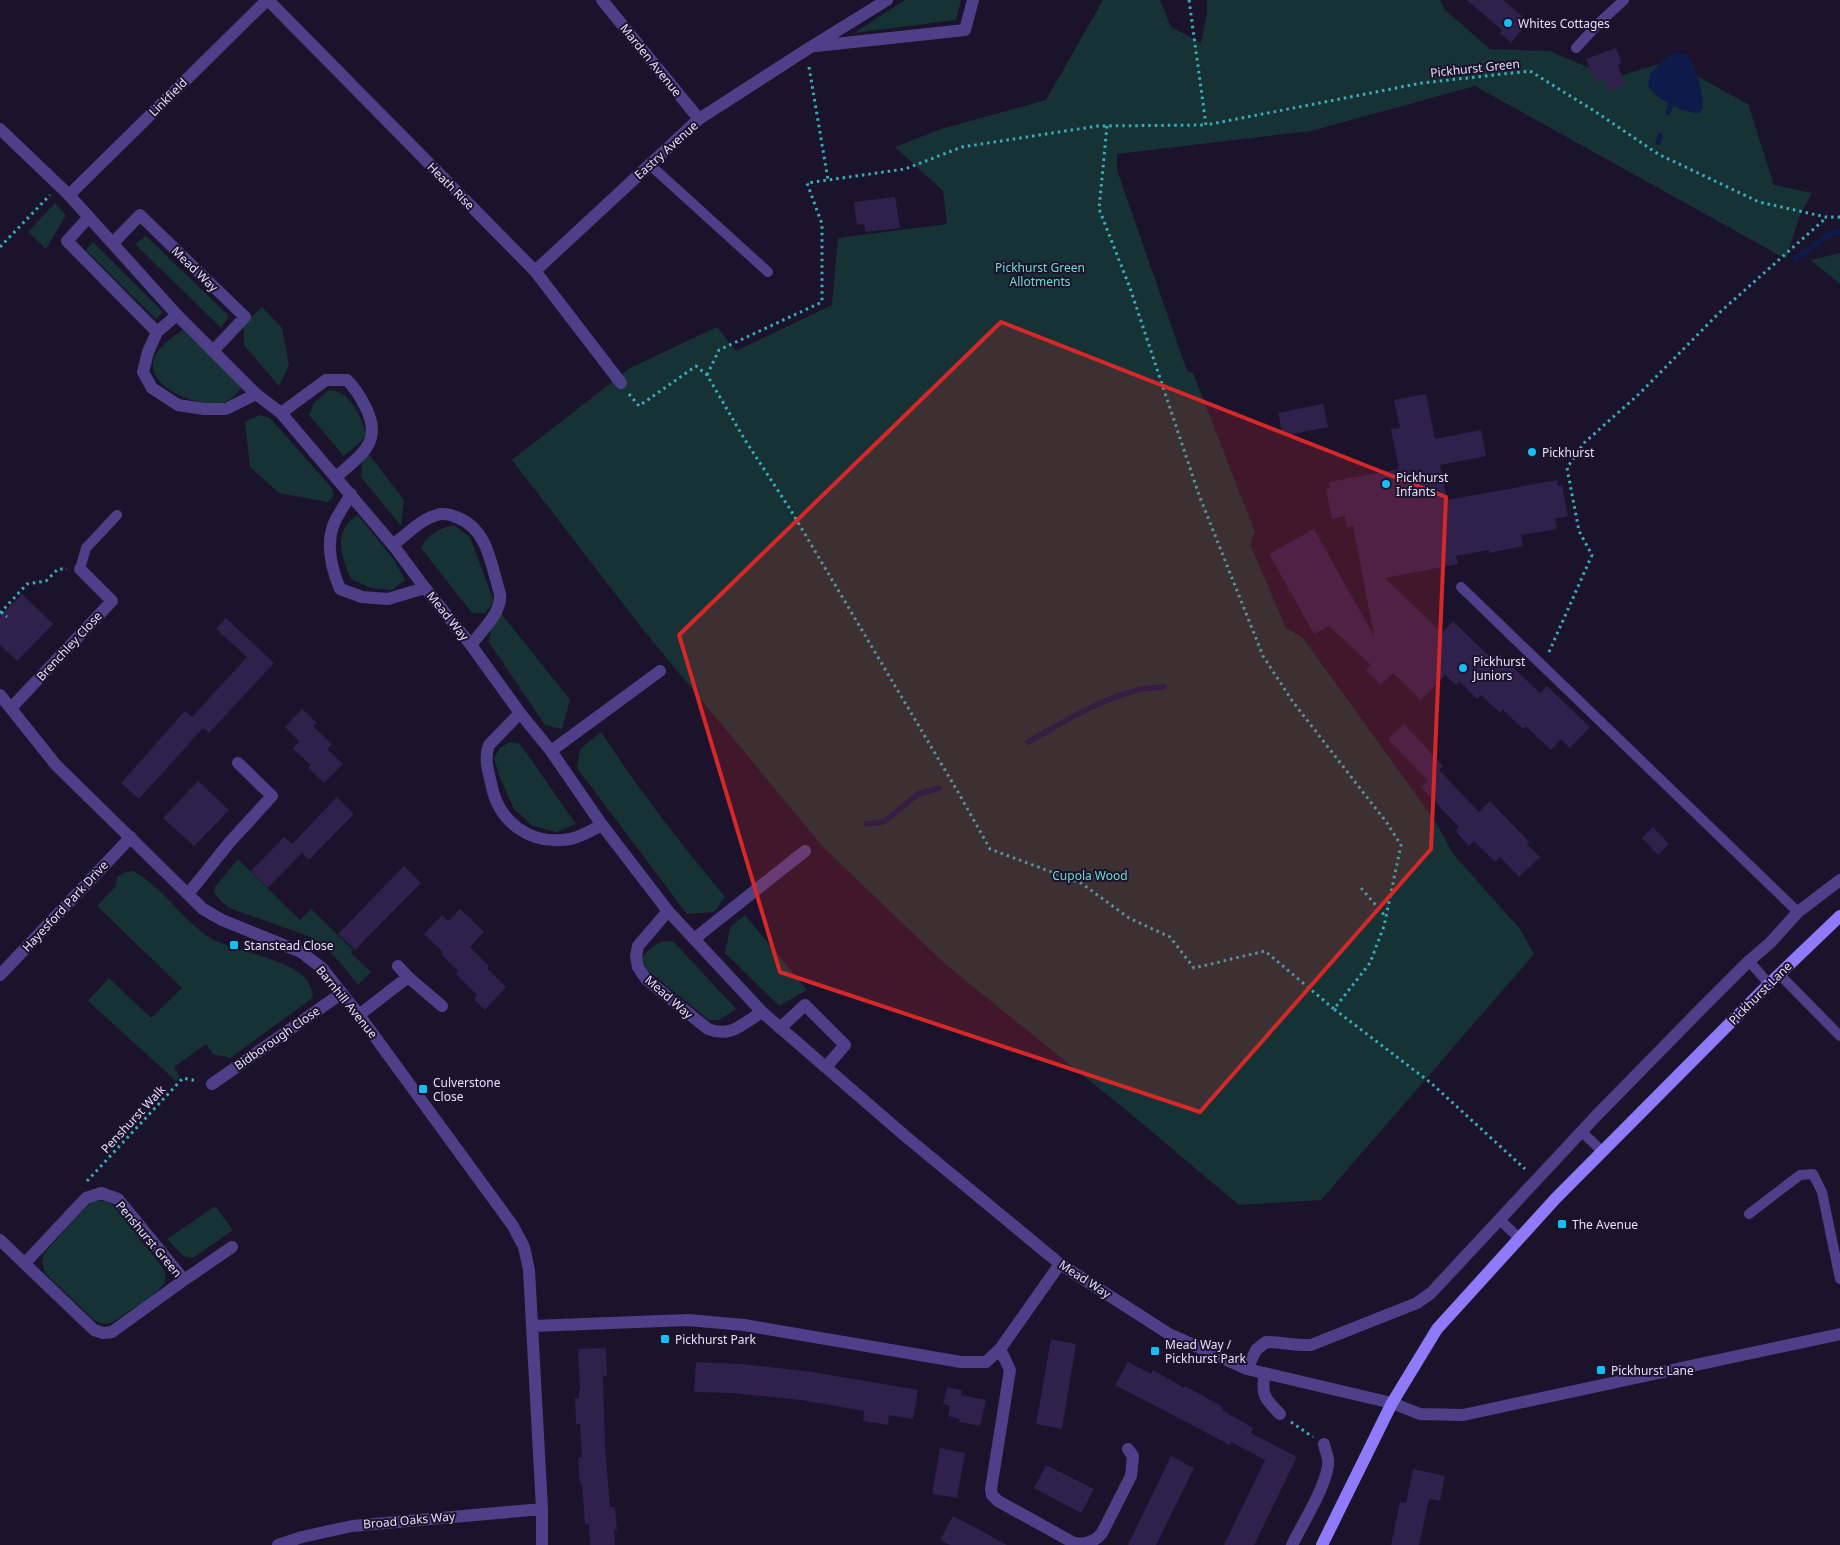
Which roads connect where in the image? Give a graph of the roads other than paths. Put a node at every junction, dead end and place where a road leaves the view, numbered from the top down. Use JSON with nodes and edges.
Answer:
{"nodes":[{"id":1,"x":268,"y":0,"type":"edge"},
{"id":2,"x":602,"y":0,"type":"edge"},
{"id":3,"x":887,"y":0,"type":"edge"},
{"id":4,"x":973,"y":0,"type":"edge"},
{"id":5,"x":1624,"y":0,"type":"edge"},
{"id":6,"x":808,"y":48,"type":"junction"},
{"id":7,"x":1576,"y":48,"type":"dead end"},
{"id":8,"x":699,"y":119,"type":"junction"},
{"id":9,"x":0,"y":129,"type":"edge"},
{"id":10,"x":649,"y":164,"type":"junction"},
{"id":11,"x":70,"y":195,"type":"junction"},
{"id":12,"x":89,"y":217,"type":"junction"},
{"id":13,"x":112,"y":243,"type":"junction"},
{"id":14,"x":535,"y":271,"type":"junction"},
{"id":15,"x":768,"y":272,"type":"dead end"},
{"id":16,"x":177,"y":316,"type":"junction"},
{"id":17,"x":157,"y":332,"type":"junction"},
{"id":18,"x":213,"y":351,"type":"junction"},
{"id":19,"x":621,"y":383,"type":"road end"},
{"id":20,"x":256,"y":394,"type":"junction"},
{"id":21,"x":281,"y":413,"type":"junction"},
{"id":22,"x":336,"y":477,"type":"junction"},
{"id":23,"x":351,"y":494,"type":"junction"},
{"id":24,"x":117,"y":515,"type":"dead end"},
{"id":25,"x":393,"y":545,"type":"junction"},
{"id":26,"x":80,"y":569,"type":"joint"},
{"id":27,"x":1461,"y":587,"type":"dead end"},
{"id":28,"x":425,"y":588,"type":"junction"},
{"id":29,"x":471,"y":644,"type":"junction"},
{"id":30,"x":660,"y":671,"type":"dead end"},
{"id":31,"x":0,"y":694,"type":"edge"},
{"id":32,"x":11,"y":708,"type":"junction"},
{"id":33,"x":520,"y":713,"type":"junction"},
{"id":34,"x":551,"y":751,"type":"junction"},
{"id":35,"x":238,"y":763,"type":"dead end"},
{"id":36,"x":602,"y":826,"type":"junction"},
{"id":37,"x":130,"y":837,"type":"junction"},
{"id":38,"x":805,"y":851,"type":"dead end"},
{"id":39,"x":1840,"y":880,"type":"edge"},
{"id":40,"x":188,"y":894,"type":"junction"},
{"id":41,"x":668,"y":911,"type":"junction"},
{"id":42,"x":1798,"y":912,"type":"junction"},
{"id":43,"x":1840,"y":916,"type":"edge"},
{"id":44,"x":694,"y":939,"type":"junction"},
{"id":45,"x":1749,"y":961,"type":"junction"},
{"id":46,"x":398,"y":966,"type":"dead end"},
{"id":47,"x":1779,"y":974,"type":"junction"},
{"id":48,"x":0,"y":975,"type":"edge"},
{"id":49,"x":408,"y":977,"type":"junction"},
{"id":50,"x":1769,"y":984,"type":"junction"},
{"id":51,"x":342,"y":993,"type":"junction"},
{"id":52,"x":442,"y":1006,"type":"dead end"},
{"id":53,"x":762,"y":1012,"type":"junction"},
{"id":54,"x":359,"y":1014,"type":"junction"},
{"id":55,"x":780,"y":1028,"type":"junction"},
{"id":56,"x":1840,"y":1036,"type":"edge"},
{"id":57,"x":826,"y":1068,"type":"junction"},
{"id":58,"x":212,"y":1084,"type":"road end"},
{"id":59,"x":1582,"y":1132,"type":"junction"},
{"id":60,"x":1602,"y":1151,"type":"junction"},
{"id":61,"x":1749,"y":1214,"type":"dead end"},
{"id":62,"x":1500,"y":1220,"type":"junction"},
{"id":63,"x":1519,"y":1238,"type":"junction"},
{"id":64,"x":0,"y":1240,"type":"edge"},
{"id":65,"x":232,"y":1247,"type":"dead end"},
{"id":66,"x":25,"y":1263,"type":"junction"},
{"id":67,"x":1060,"y":1264,"type":"junction"},
{"id":68,"x":1840,"y":1279,"type":"edge"},
{"id":69,"x":184,"y":1280,"type":"junction"},
{"id":70,"x":533,"y":1326,"type":"junction"},
{"id":71,"x":1840,"y":1334,"type":"edge"},
{"id":72,"x":1000,"y":1348,"type":"junction"},
{"id":73,"x":1247,"y":1369,"type":"junction"},
{"id":74,"x":1265,"y":1374,"type":"junction"},
{"id":75,"x":1392,"y":1403,"type":"junction"},
{"id":76,"x":1280,"y":1414,"type":"road end"},
{"id":77,"x":1324,"y":1444,"type":"road end"},
{"id":78,"x":1128,"y":1449,"type":"dead end"},
{"id":79,"x":542,"y":1509,"type":"junction"},
{"id":80,"x":278,"y":1545,"type":"edge"},
{"id":81,"x":542,"y":1545,"type":"edge"},
{"id":82,"x":1292,"y":1545,"type":"edge"},
{"id":83,"x":1322,"y":1545,"type":"edge"}],
"edges":[{"from":1,"to":11,"type":"street","name":"Linkfield"},
{"from":1,"to":14,"type":"street","name":"Heath Rise"},
{"from":2,"to":8,"type":"street","name":"Marden Avenue"},
{"from":3,"to":6,"type":"street","name":"Eastry Avenue"},
{"from":4,"to":6,"type":"street","name":"Eastry Avenue"},
{"from":5,"to":7,"type":"lane"},
{"from":6,"to":8,"type":"street","name":"Eastry Avenue"},
{"from":8,"to":10,"type":"street","name":"Eastry Avenue"},
{"from":9,"to":11,"type":"street","name":"Mead Way"},
{"from":10,"to":14,"type":"street","name":"Eastry Avenue"},
{"from":10,"to":15,"type":"lane"},
{"from":11,"to":12,"type":"street","name":"Mead Way"},
{"from":12,"to":13,"type":"street","name":"Mead Way"},
{"from":12,"to":17,"type":"street"},
{"from":13,"to":16,"type":"street","name":"Mead Way"},
{"from":13,"to":18,"type":"street","name":"Mead Way"},
{"from":14,"to":19,"type":"street","name":"Heath Rise"},
{"from":16,"to":17,"type":"street"},
{"from":16,"to":18,"type":"street","name":"Mead Way"},
{"from":17,"to":20,"type":"street"},
{"from":18,"to":20,"type":"street","name":"Mead Way"},
{"from":20,"to":21,"type":"street","name":"Mead Way"},
{"from":21,"to":22,"type":"street","name":"Mead Way"},
{"from":21,"to":22,"type":"street"},
{"from":22,"to":23,"type":"street","name":"Mead Way"},
{"from":23,"to":25,"type":"street","name":"Mead Way"},
{"from":23,"to":28,"type":"street","name":"Mead Way"},
{"from":24,"to":26,"type":"lane"},
{"from":25,"to":28,"type":"street","name":"Mead Way"},
{"from":25,"to":29,"type":"street","name":"Mead Way"},
{"from":26,"to":32,"type":"street","name":"Brenchley Close"},
{"from":27,"to":42,"type":"lane"},
{"from":28,"to":29,"type":"street","name":"Mead Way"},
{"from":29,"to":33,"type":"street","name":"Mead Way"},
{"from":30,"to":34,"type":"street"},
{"from":31,"to":32,"type":"street","name":"Barnhill Avenue"},
{"from":32,"to":37,"type":"street","name":"Barnhill Avenue"},
{"from":33,"to":34,"type":"street","name":"Mead Way"},
{"from":33,"to":36,"type":"street"},
{"from":34,"to":36,"type":"street","name":"Mead Way"},
{"from":35,"to":40,"type":"street"},
{"from":36,"to":41,"type":"street","name":"Mead Way"},
{"from":37,"to":40,"type":"street","name":"Barnhill Avenue"},
{"from":37,"to":48,"type":"street","name":"Hayesford Park Drive"},
{"from":38,"to":44,"type":"street"},
{"from":39,"to":42,"type":"street"},
{"from":40,"to":51,"type":"street","name":"Barnhill Avenue"},
{"from":41,"to":44,"type":"street","name":"Mead Way"},
{"from":41,"to":53,"type":"street","name":"Mead Way"},
{"from":42,"to":45,"type":"street"},
{"from":43,"to":47,"type":"main road","name":"Pickhurst Lane"},
{"from":44,"to":53,"type":"street","name":"Mead Way"},
{"from":45,"to":50,"type":"lane"},
{"from":45,"to":59,"type":"street"},
{"from":46,"to":49,"type":"street"},
{"from":47,"to":50,"type":"main road","name":"Pickhurst Lane"},
{"from":47,"to":56,"type":"lane"},
{"from":49,"to":52,"type":"street"},
{"from":49,"to":54,"type":"street"},
{"from":50,"to":60,"type":"main road","name":"Pickhurst Lane"},
{"from":51,"to":54,"type":"street","name":"Barnhill Avenue"},
{"from":51,"to":58,"type":"street","name":"Bidborough Close"},
{"from":53,"to":55,"type":"street","name":"Mead Way"},
{"from":54,"to":70,"type":"street","name":"Barnhill Avenue"},
{"from":55,"to":57,"type":"street","name":"Mead Way"},
{"from":55,"to":57,"type":"street"},
{"from":57,"to":67,"type":"street","name":"Mead Way"},
{"from":59,"to":60,"type":"lane"},
{"from":59,"to":62,"type":"street"},
{"from":60,"to":63,"type":"main road","name":"Pickhurst Lane"},
{"from":61,"to":68,"type":"lane"},
{"from":62,"to":63,"type":"lane"},
{"from":62,"to":73,"type":"street"},
{"from":63,"to":75,"type":"main road","name":"Pickhurst Lane"},
{"from":64,"to":66,"type":"street","name":"Penshurst Green"},
{"from":65,"to":69,"type":"street","name":"Penshurst Green"},
{"from":66,"to":69,"type":"street","name":"Penshurst Green"},
{"from":66,"to":69,"type":"street","name":"Penshurst Green"},
{"from":67,"to":72,"type":"street"},
{"from":67,"to":73,"type":"street","name":"Mead Way"},
{"from":70,"to":72,"type":"street"},
{"from":70,"to":79,"type":"street"},
{"from":71,"to":75,"type":"street"},
{"from":72,"to":78,"type":"street"},
{"from":73,"to":74,"type":"street","name":"Mead Way"},
{"from":74,"to":75,"type":"street","name":"Mead Way"},
{"from":74,"to":76,"type":"street"},
{"from":75,"to":83,"type":"main road","name":"Pickhurst Lane"},
{"from":77,"to":82,"type":"street"},
{"from":79,"to":80,"type":"street","name":"Broad Oaks Way"},
{"from":79,"to":81,"type":"street"}]}
